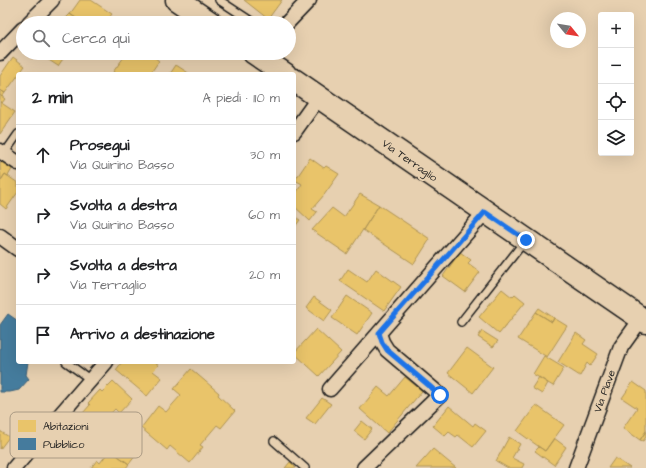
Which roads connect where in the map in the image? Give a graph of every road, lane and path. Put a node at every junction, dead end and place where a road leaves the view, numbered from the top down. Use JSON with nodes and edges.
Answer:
{"nodes":[{"id":1,"x":52,"y":0,"type":"edge"},
{"id":2,"x":177,"y":0,"type":"edge"},
{"id":3,"x":219,"y":0,"type":"edge"},
{"id":4,"x":309,"y":0,"type":"edge"},
{"id":5,"x":36,"y":16,"type":"edge"},
{"id":6,"x":201,"y":16,"type":"edge"},
{"id":7,"x":243,"y":16,"type":"edge"},
{"id":8,"x":294,"y":16,"type":"edge"},
{"id":9,"x":16,"y":36,"type":"edge"},
{"id":10,"x":0,"y":53,"type":"edge"},
{"id":11,"x":265,"y":60,"type":"edge"},
{"id":12,"x":282,"y":72,"type":"edge"},
{"id":13,"x":296,"y":81,"type":"edge"},
{"id":14,"x":319,"y":97,"type":"junction"},
{"id":15,"x":296,"y":129,"type":"edge"},
{"id":16,"x":16,"y":136,"type":"edge"},
{"id":17,"x":2,"y":152,"type":"edge"},
{"id":18,"x":16,"y":162,"type":"edge"},
{"id":19,"x":485,"y":212,"type":"junction"},
{"id":20,"x":0,"y":236,"type":"edge"},
{"id":21,"x":526,"y":240,"type":"junction"},
{"id":22,"x":16,"y":248,"type":"edge"},
{"id":23,"x":643,"y":321,"type":"edge"},
{"id":24,"x":461,"y":322,"type":"dead end"},
{"id":25,"x":379,"y":333,"type":"junction"},
{"id":26,"x":69,"y":364,"type":"edge"},
{"id":27,"x":104,"y":364,"type":"edge"},
{"id":28,"x":90,"y":380,"type":"junction"},
{"id":29,"x":330,"y":389,"type":"dead end"},
{"id":30,"x":62,"y":412,"type":"edge"},
{"id":31,"x":274,"y":441,"type":"dead end"},
{"id":32,"x":23,"y":458,"type":"edge"},
{"id":33,"x":14,"y":468,"type":"edge"},
{"id":34,"x":305,"y":468,"type":"edge"},
{"id":35,"x":364,"y":468,"type":"edge"},
{"id":36,"x":576,"y":468,"type":"edge"}],
"edges":[{"from":1,"to":5,"type":"street"},
{"from":2,"to":6,"type":"main road"},
{"from":3,"to":7,"type":"lane"},
{"from":4,"to":8,"type":"street"},
{"from":9,"to":10,"type":"street"},
{"from":11,"to":12,"type":"main road"},
{"from":13,"to":14,"type":"main road","name":"Via Terraglio"},
{"from":14,"to":15,"type":"street"},
{"from":14,"to":19,"type":"main road","name":"Via Terraglio"},
{"from":16,"to":17,"type":"lane"},
{"from":17,"to":18,"type":"street"},
{"from":19,"to":21,"type":"main road","name":"Via Terraglio"},
{"from":19,"to":25,"type":"street"},
{"from":20,"to":22,"type":"street"},
{"from":21,"to":23,"type":"main road","name":"Via Terraglio"},
{"from":21,"to":24,"type":"lane"},
{"from":23,"to":36,"type":"street","name":"Via Piave"},
{"from":25,"to":29,"type":"street"},
{"from":25,"to":35,"type":"street"},
{"from":26,"to":28,"type":"lane"},
{"from":27,"to":28,"type":"street"},
{"from":28,"to":30,"type":"street"},
{"from":31,"to":34,"type":"lane"},
{"from":32,"to":33,"type":"street"}]}
